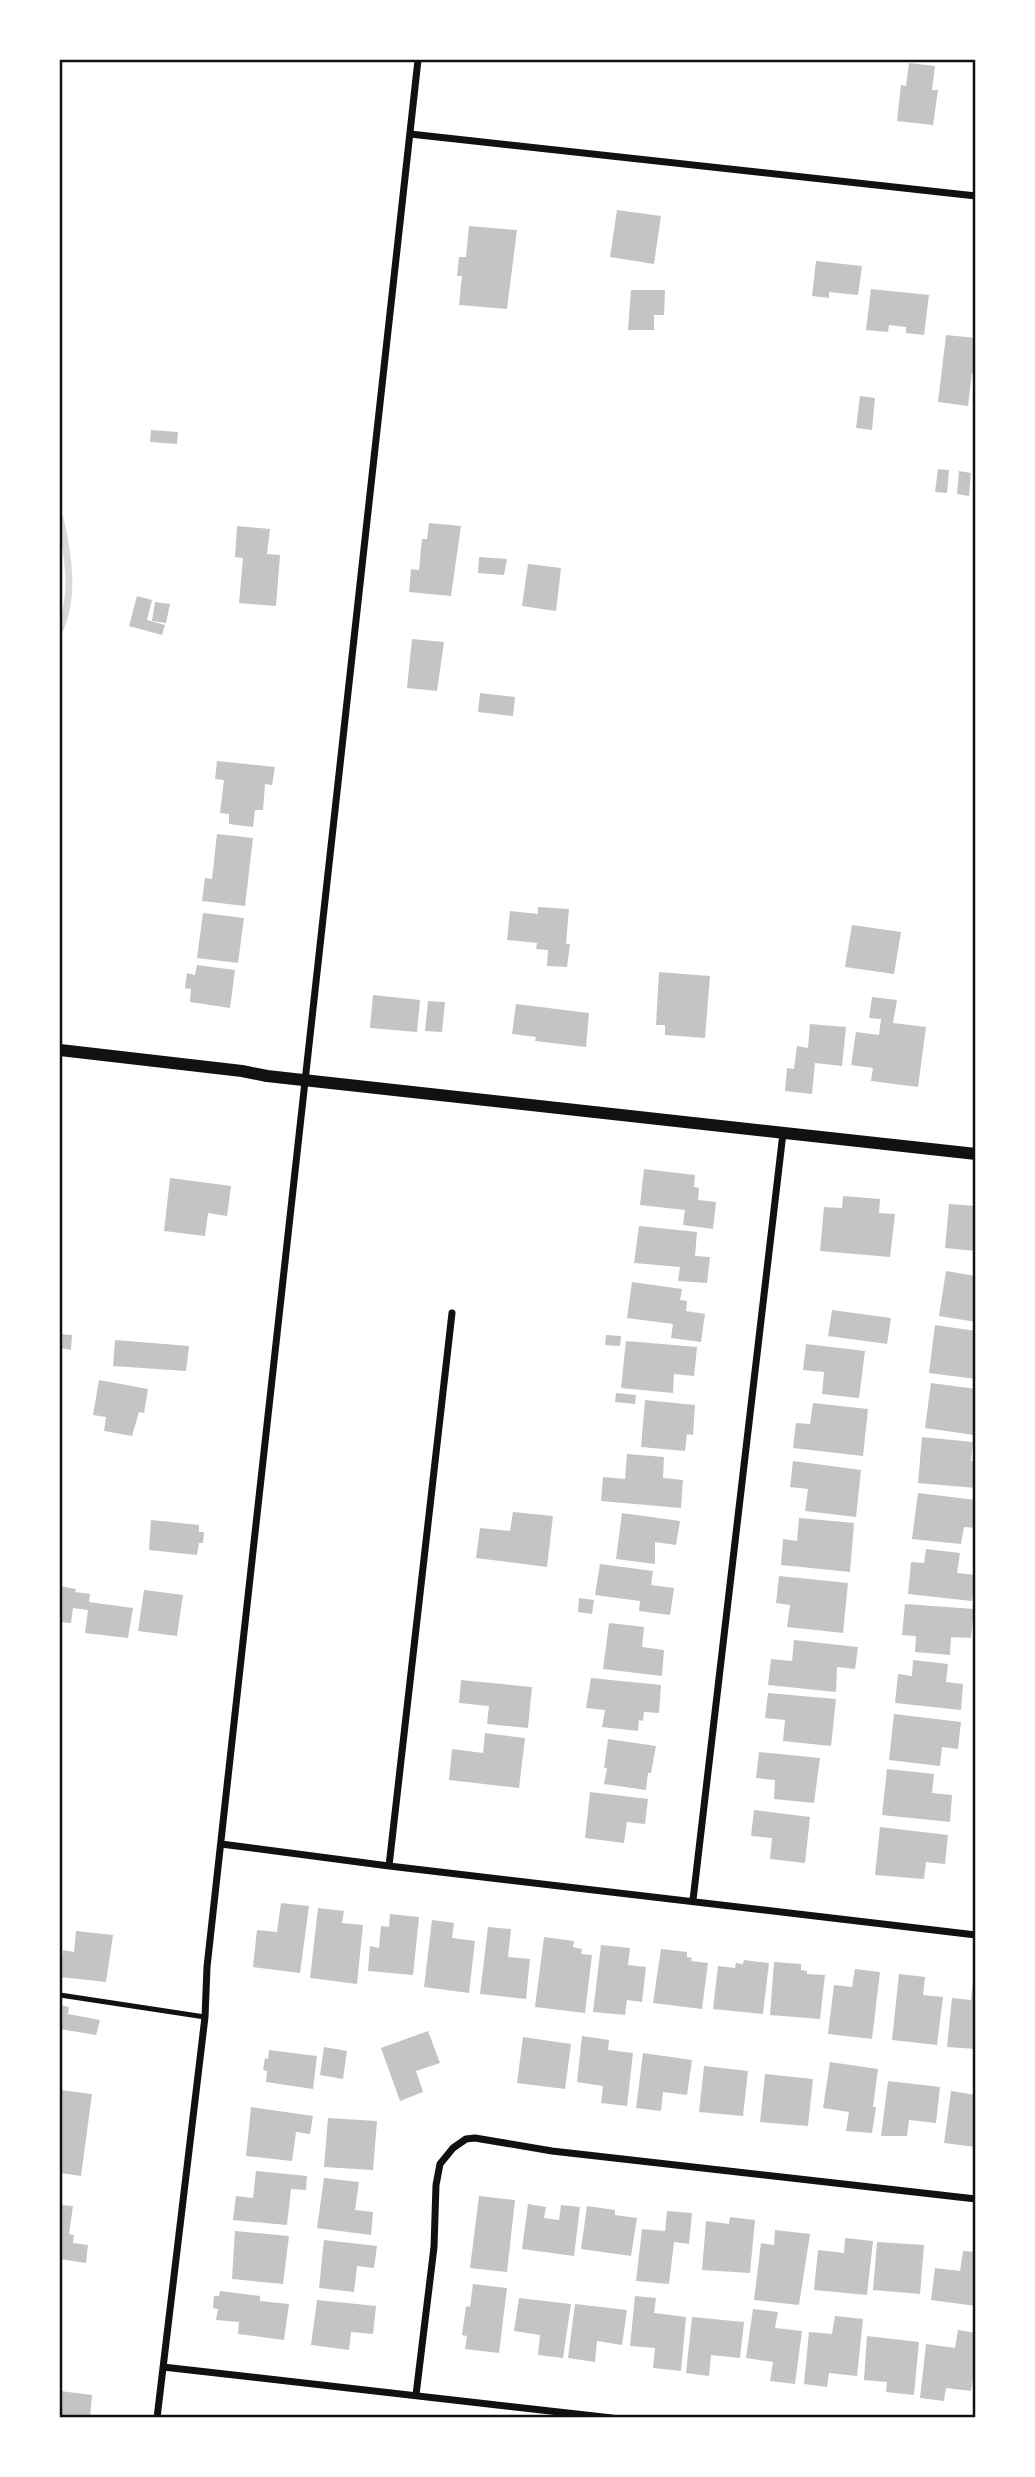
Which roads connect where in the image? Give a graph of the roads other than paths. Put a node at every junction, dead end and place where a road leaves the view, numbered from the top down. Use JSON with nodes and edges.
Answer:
{"nodes":[{"id":1,"x":418,"y":60,"type":"edge"},
{"id":2,"x":410,"y":134,"type":"junction"},
{"id":3,"x":975,"y":196,"type":"edge"},
{"id":4,"x":60,"y":1050,"type":"edge"},
{"id":5,"x":305,"y":1079,"type":"junction"},
{"id":6,"x":783,"y":1133,"type":"junction"},
{"id":7,"x":975,"y":1154,"type":"edge"},
{"id":8,"x":452,"y":1313,"type":"dead end"},
{"id":9,"x":221,"y":1844,"type":"junction"},
{"id":10,"x":389,"y":1866,"type":"junction"},
{"id":11,"x":693,"y":1900,"type":"junction"},
{"id":12,"x":975,"y":1935,"type":"edge"},
{"id":13,"x":60,"y":1995,"type":"edge"},
{"id":14,"x":205,"y":2017,"type":"junction"},
{"id":15,"x":975,"y":2199,"type":"edge"},
{"id":16,"x":163,"y":2367,"type":"junction"},
{"id":17,"x":416,"y":2395,"type":"junction"},
{"id":18,"x":157,"y":2417,"type":"edge"},
{"id":19,"x":612,"y":2417,"type":"edge"}],
"edges":[{"from":1,"to":2,"type":"street"},
{"from":2,"to":3,"type":"street"},
{"from":2,"to":5,"type":"street"},
{"from":4,"to":5,"type":"street"},
{"from":5,"to":6,"type":"street"},
{"from":5,"to":9,"type":"street"},
{"from":6,"to":7,"type":"street"},
{"from":6,"to":11,"type":"street"},
{"from":8,"to":10,"type":"street"},
{"from":9,"to":10,"type":"street"},
{"from":9,"to":14,"type":"street"},
{"from":10,"to":11,"type":"street"},
{"from":11,"to":12,"type":"street"},
{"from":13,"to":14,"type":"lane"},
{"from":14,"to":16,"type":"street"},
{"from":15,"to":17,"type":"street"},
{"from":16,"to":17,"type":"street"},
{"from":16,"to":18,"type":"street"},
{"from":17,"to":19,"type":"street"}]}
